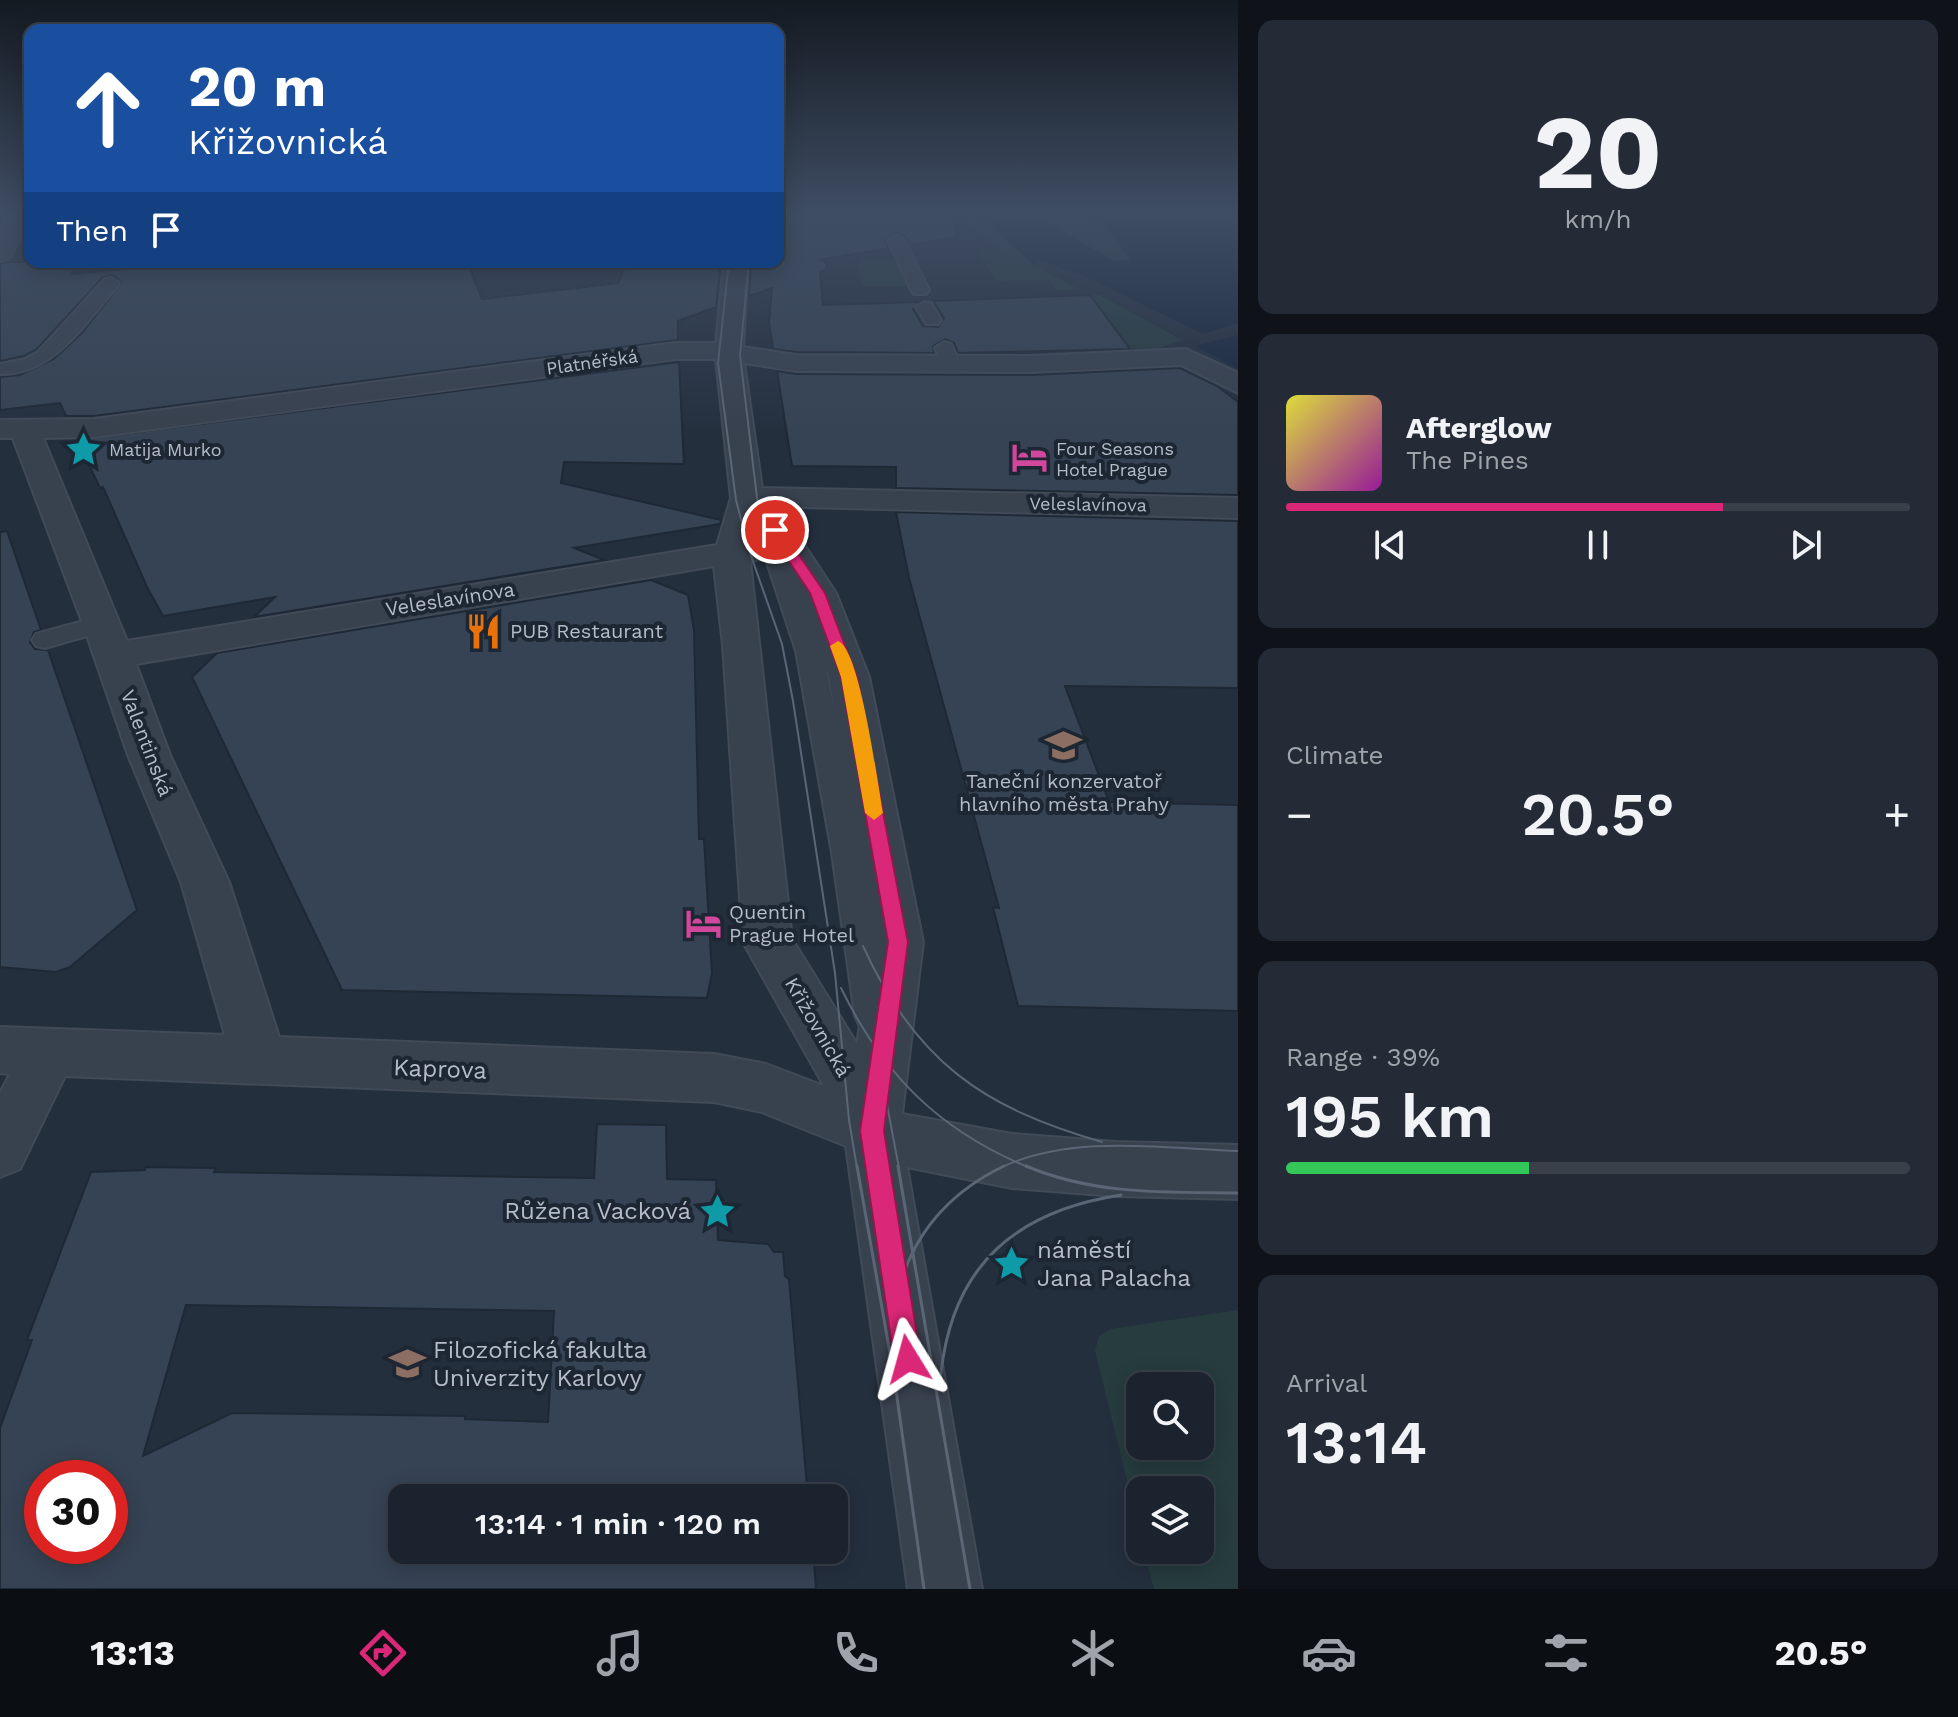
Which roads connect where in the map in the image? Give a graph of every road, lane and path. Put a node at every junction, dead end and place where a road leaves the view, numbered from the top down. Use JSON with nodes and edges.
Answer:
{"nodes":[{"id":1,"x":107,"y":287,"type":"edge"},
{"id":2,"x":734,"y":287,"type":"edge"},
{"id":3,"x":917,"y":287,"type":"edge"},
{"id":4,"x":926,"y":306,"type":"dead end"},
{"id":5,"x":729,"y":353,"type":"junction"},
{"id":6,"x":3,"y":369,"type":"dead end"},
{"id":7,"x":1238,"y":384,"type":"edge"},
{"id":8,"x":12,"y":428,"type":"edge"},
{"id":9,"x":1238,"y":508,"type":"edge"},
{"id":10,"x":760,"y":532,"type":"junction"},
{"id":11,"x":45,"y":640,"type":"dead end"},
{"id":12,"x":108,"y":640,"type":"junction"},
{"id":13,"x":24,"y":1052,"type":"edge"},
{"id":14,"x":260,"y":1062,"type":"junction"},
{"id":15,"x":872,"y":1131,"type":"junction"},
{"id":16,"x":0,"y":1150,"type":"edge"},
{"id":17,"x":1238,"y":1172,"type":"edge"},
{"id":18,"x":945,"y":1589,"type":"edge"}],
"edges":[{"from":1,"to":6,"type":"lane"},
{"from":2,"to":5,"type":"street","name":"Křižovnická"},
{"from":3,"to":4,"type":"lane"},
{"from":5,"to":7,"type":"street","name":"Platnéřská"},
{"from":5,"to":8,"type":"street","name":"Platnéřská"},
{"from":5,"to":10,"type":"street","name":"Křižovnická"},
{"from":8,"to":12,"type":"street","name":"Valentinská"},
{"from":9,"to":10,"type":"street","name":"Veleslavínova"},
{"from":10,"to":12,"type":"street","name":"Veleslavínova"},
{"from":10,"to":15,"type":"street","name":"Křižovnická"},
{"from":10,"to":15,"type":"street","name":"Křižovnická"},
{"from":11,"to":12,"type":"lane"},
{"from":12,"to":14,"type":"street","name":"Valentinská"},
{"from":13,"to":14,"type":"street","name":"Kaprova"},
{"from":13,"to":16,"type":"street"},
{"from":14,"to":15,"type":"street","name":"Kaprova"},
{"from":15,"to":17,"type":"street"},
{"from":15,"to":18,"type":"street"}]}
